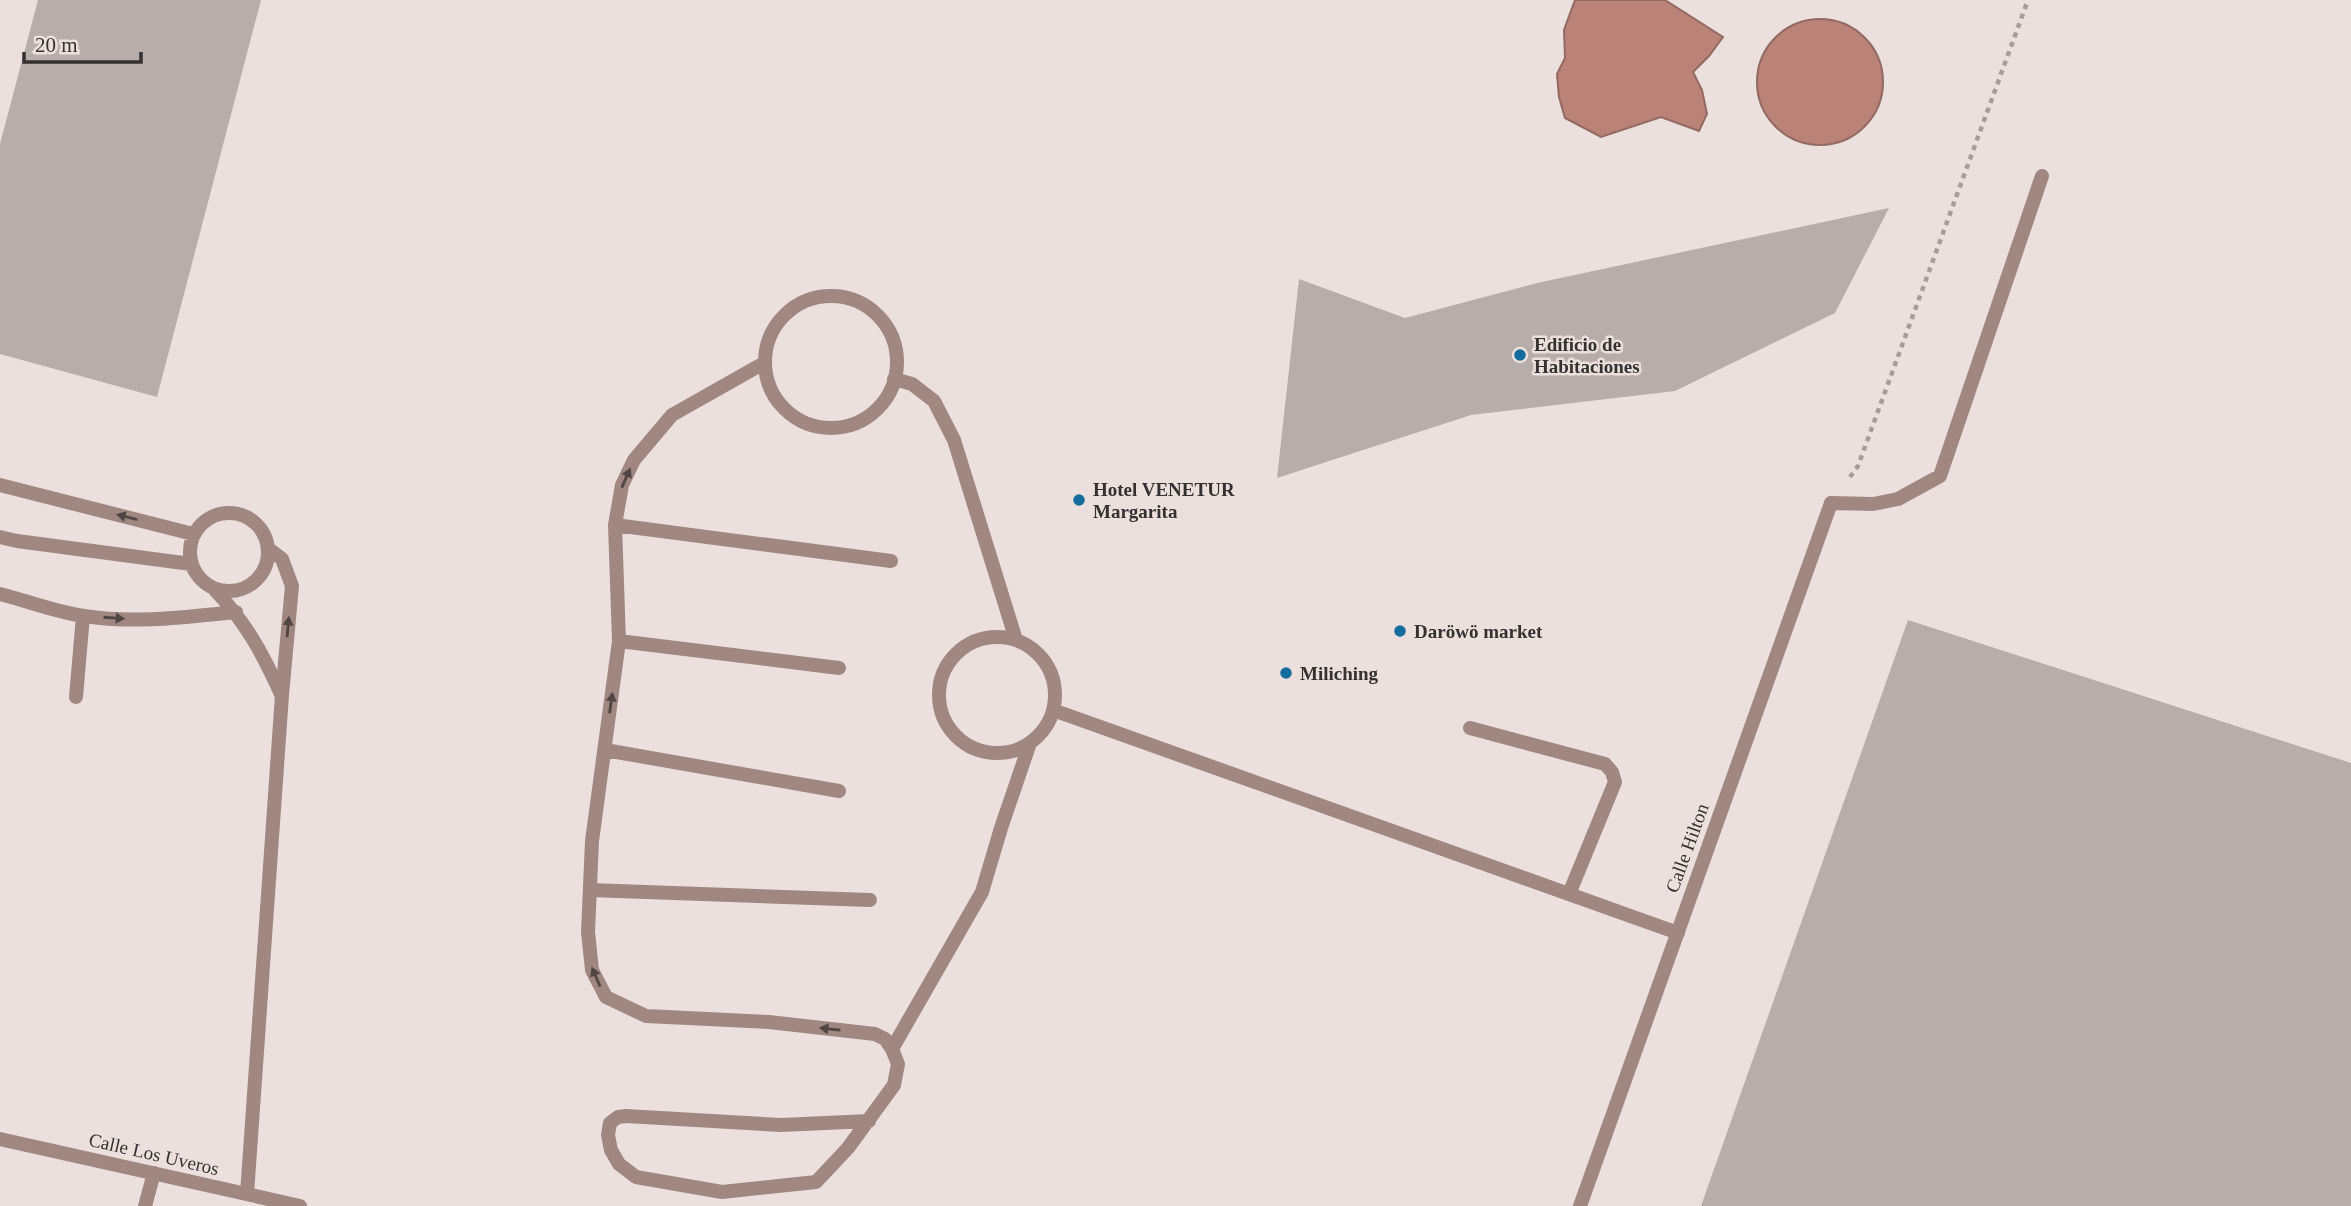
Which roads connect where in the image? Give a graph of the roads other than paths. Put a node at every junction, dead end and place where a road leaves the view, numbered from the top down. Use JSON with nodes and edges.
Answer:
{"nodes":[{"id":1,"x":2042,"y":176,"type":"dead end"},
{"id":2,"x":764,"y":363,"type":"junction"},
{"id":3,"x":894,"y":379,"type":"junction"},
{"id":4,"x":0,"y":485,"type":"edge"},
{"id":5,"x":615,"y":525,"type":"junction"},
{"id":6,"x":193,"y":534,"type":"junction"},
{"id":7,"x":0,"y":537,"type":"edge"},
{"id":8,"x":269,"y":549,"type":"junction"},
{"id":9,"x":891,"y":561,"type":"dead end"},
{"id":10,"x":191,"y":564,"type":"junction"},
{"id":11,"x":213,"y":588,"type":"junction"},
{"id":12,"x":0,"y":594,"type":"edge"},
{"id":13,"x":236,"y":612,"type":"junction"},
{"id":14,"x":83,"y":616,"type":"junction"},
{"id":15,"x":1016,"y":640,"type":"junction"},
{"id":16,"x":620,"y":641,"type":"junction"},
{"id":17,"x":839,"y":668,"type":"dead end"},
{"id":18,"x":282,"y":695,"type":"junction"},
{"id":19,"x":76,"y":697,"type":"dead end"},
{"id":20,"x":1053,"y":710,"type":"junction"},
{"id":21,"x":1470,"y":727,"type":"dead end"},
{"id":22,"x":1030,"y":743,"type":"junction"},
{"id":23,"x":605,"y":750,"type":"junction"},
{"id":24,"x":839,"y":791,"type":"dead end"},
{"id":25,"x":590,"y":890,"type":"junction"},
{"id":26,"x":1569,"y":894,"type":"junction"},
{"id":27,"x":870,"y":900,"type":"dead end"},
{"id":28,"x":1678,"y":933,"type":"junction"},
{"id":29,"x":892,"y":1049,"type":"junction"},
{"id":30,"x":869,"y":1121,"type":"junction"},
{"id":31,"x":0,"y":1139,"type":"edge"},
{"id":32,"x":154,"y":1173,"type":"junction"},
{"id":33,"x":247,"y":1194,"type":"junction"},
{"id":34,"x":145,"y":1206,"type":"edge"},
{"id":35,"x":300,"y":1206,"type":"edge"},
{"id":36,"x":1580,"y":1206,"type":"edge"}],
"edges":[{"from":1,"to":28,"type":"street","name":"Calle Hilton"},
{"from":2,"to":3,"type":"street"},
{"from":2,"to":3,"type":"street"},
{"from":5,"to":2,"type":"street","one_way":true},
{"from":3,"to":15,"type":"street"},
{"from":6,"to":4,"type":"street","one_way":true},
{"from":5,"to":9,"type":"street"},
{"from":5,"to":16,"type":"street"},
{"from":6,"to":8,"type":"street"},
{"from":6,"to":10,"type":"street"},
{"from":7,"to":10,"type":"street"},
{"from":8,"to":11,"type":"street"},
{"from":18,"to":8,"type":"street","one_way":true},
{"from":10,"to":11,"type":"street"},
{"from":11,"to":13,"type":"street"},
{"from":12,"to":14,"type":"street"},
{"from":14,"to":13,"type":"street","one_way":true},
{"from":13,"to":18,"type":"street"},
{"from":14,"to":19,"type":"street"},
{"from":15,"to":20,"type":"street"},
{"from":15,"to":22,"type":"street"},
{"from":16,"to":17,"type":"street"},
{"from":23,"to":16,"type":"street","one_way":true},
{"from":18,"to":33,"type":"street"},
{"from":20,"to":22,"type":"street"},
{"from":20,"to":26,"type":"street"},
{"from":21,"to":26,"type":"street"},
{"from":22,"to":29,"type":"street"},
{"from":23,"to":24,"type":"street"},
{"from":23,"to":25,"type":"street"},
{"from":25,"to":27,"type":"street"},
{"from":29,"to":25,"type":"street","one_way":true},
{"from":26,"to":28,"type":"street"},
{"from":28,"to":36,"type":"street","name":"Calle Hilton"},
{"from":29,"to":30,"type":"street"},
{"from":30,"to":30,"type":"street"},
{"from":31,"to":32,"type":"street","name":"Calle Los Uveros"},
{"from":32,"to":33,"type":"street","name":"Calle Los Uveros"},
{"from":32,"to":34,"type":"street"},
{"from":33,"to":35,"type":"street","name":"Calle Los Uveros"}]}
